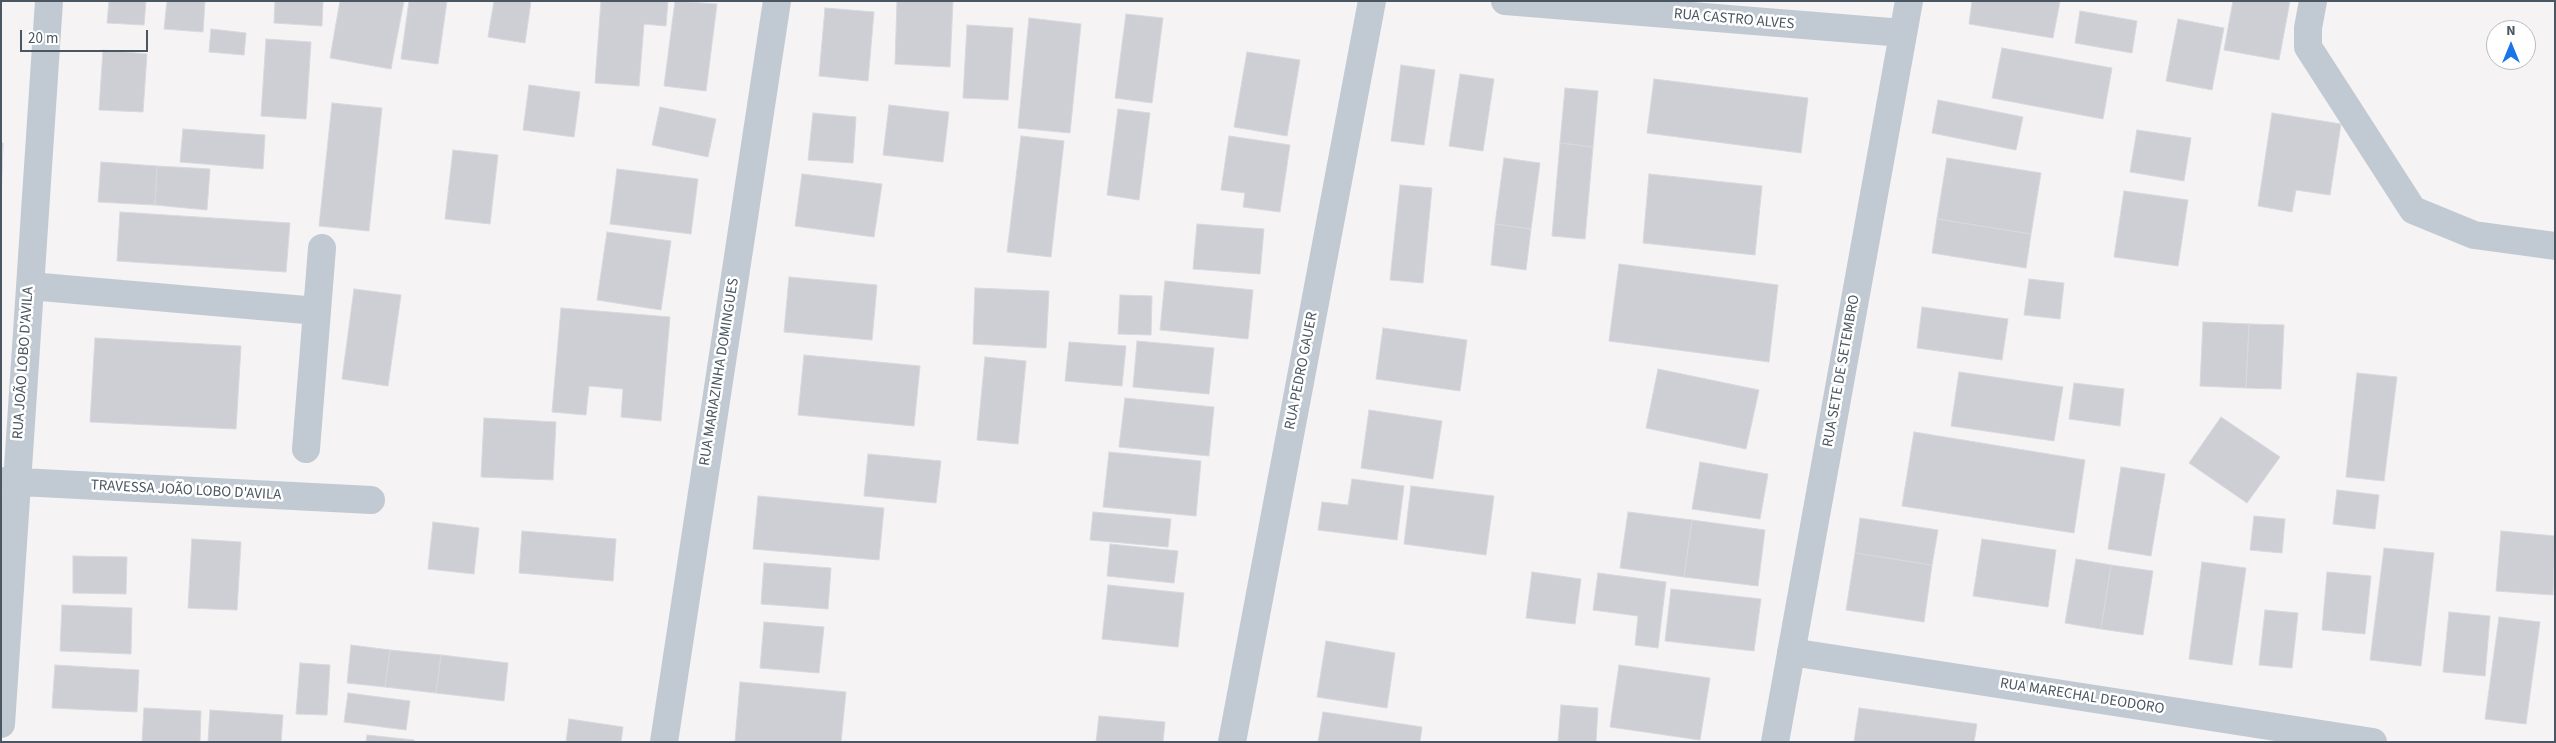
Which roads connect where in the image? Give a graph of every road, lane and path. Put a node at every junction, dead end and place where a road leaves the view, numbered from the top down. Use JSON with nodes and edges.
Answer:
{"nodes":[{"id":1,"x":49,"y":1,"type":"edge"},
{"id":2,"x":777,"y":1,"type":"edge"},
{"id":3,"x":1372,"y":1,"type":"edge"},
{"id":4,"x":1505,"y":1,"type":"edge"},
{"id":5,"x":1908,"y":1,"type":"edge"},
{"id":6,"x":2313,"y":1,"type":"edge"},
{"id":7,"x":1903,"y":34,"type":"junction"},
{"id":8,"x":2555,"y":246,"type":"edge"},
{"id":9,"x":322,"y":248,"type":"dead end"},
{"id":10,"x":30,"y":286,"type":"junction"},
{"id":11,"x":317,"y":311,"type":"junction"},
{"id":12,"x":306,"y":449,"type":"dead end"},
{"id":13,"x":8,"y":482,"type":"edge"},
{"id":14,"x":371,"y":500,"type":"dead end"},
{"id":15,"x":1791,"y":652,"type":"junction"},
{"id":16,"x":1,"y":724,"type":"edge"},
{"id":17,"x":664,"y":742,"type":"edge"},
{"id":18,"x":1232,"y":742,"type":"edge"},
{"id":19,"x":1775,"y":742,"type":"edge"},
{"id":20,"x":2373,"y":742,"type":"edge"}],
"edges":[{"from":1,"to":10,"type":"street","name":"RUA JOÃO LOBO D'AVILA"},
{"from":2,"to":17,"type":"street","name":"RUA MARIAZINHA DOMINGUES"},
{"from":3,"to":18,"type":"street","name":"RUA PEDRO GAUER"},
{"from":4,"to":7,"type":"street","name":"RUA CASTRO ALVES"},
{"from":5,"to":7,"type":"street","name":"RUA SETE DE SETEMBRO"},
{"from":6,"to":8,"type":"street"},
{"from":7,"to":15,"type":"street","name":"RUA SETE DE SETEMBRO"},
{"from":9,"to":11,"type":"street"},
{"from":10,"to":11,"type":"street"},
{"from":10,"to":13,"type":"street","name":"RUA JOÃO LOBO D'AVILA"},
{"from":11,"to":12,"type":"street"},
{"from":13,"to":14,"type":"street","name":"TRAVESSA JOÃO LOBO D'AVILA"},
{"from":13,"to":16,"type":"street","name":"RUA JOÃO LOBO D'AVILA"},
{"from":15,"to":19,"type":"street","name":"RUA SETE DE SETEMBRO"},
{"from":15,"to":20,"type":"street","name":"RUA MARECHAL DEODORO"}]}
